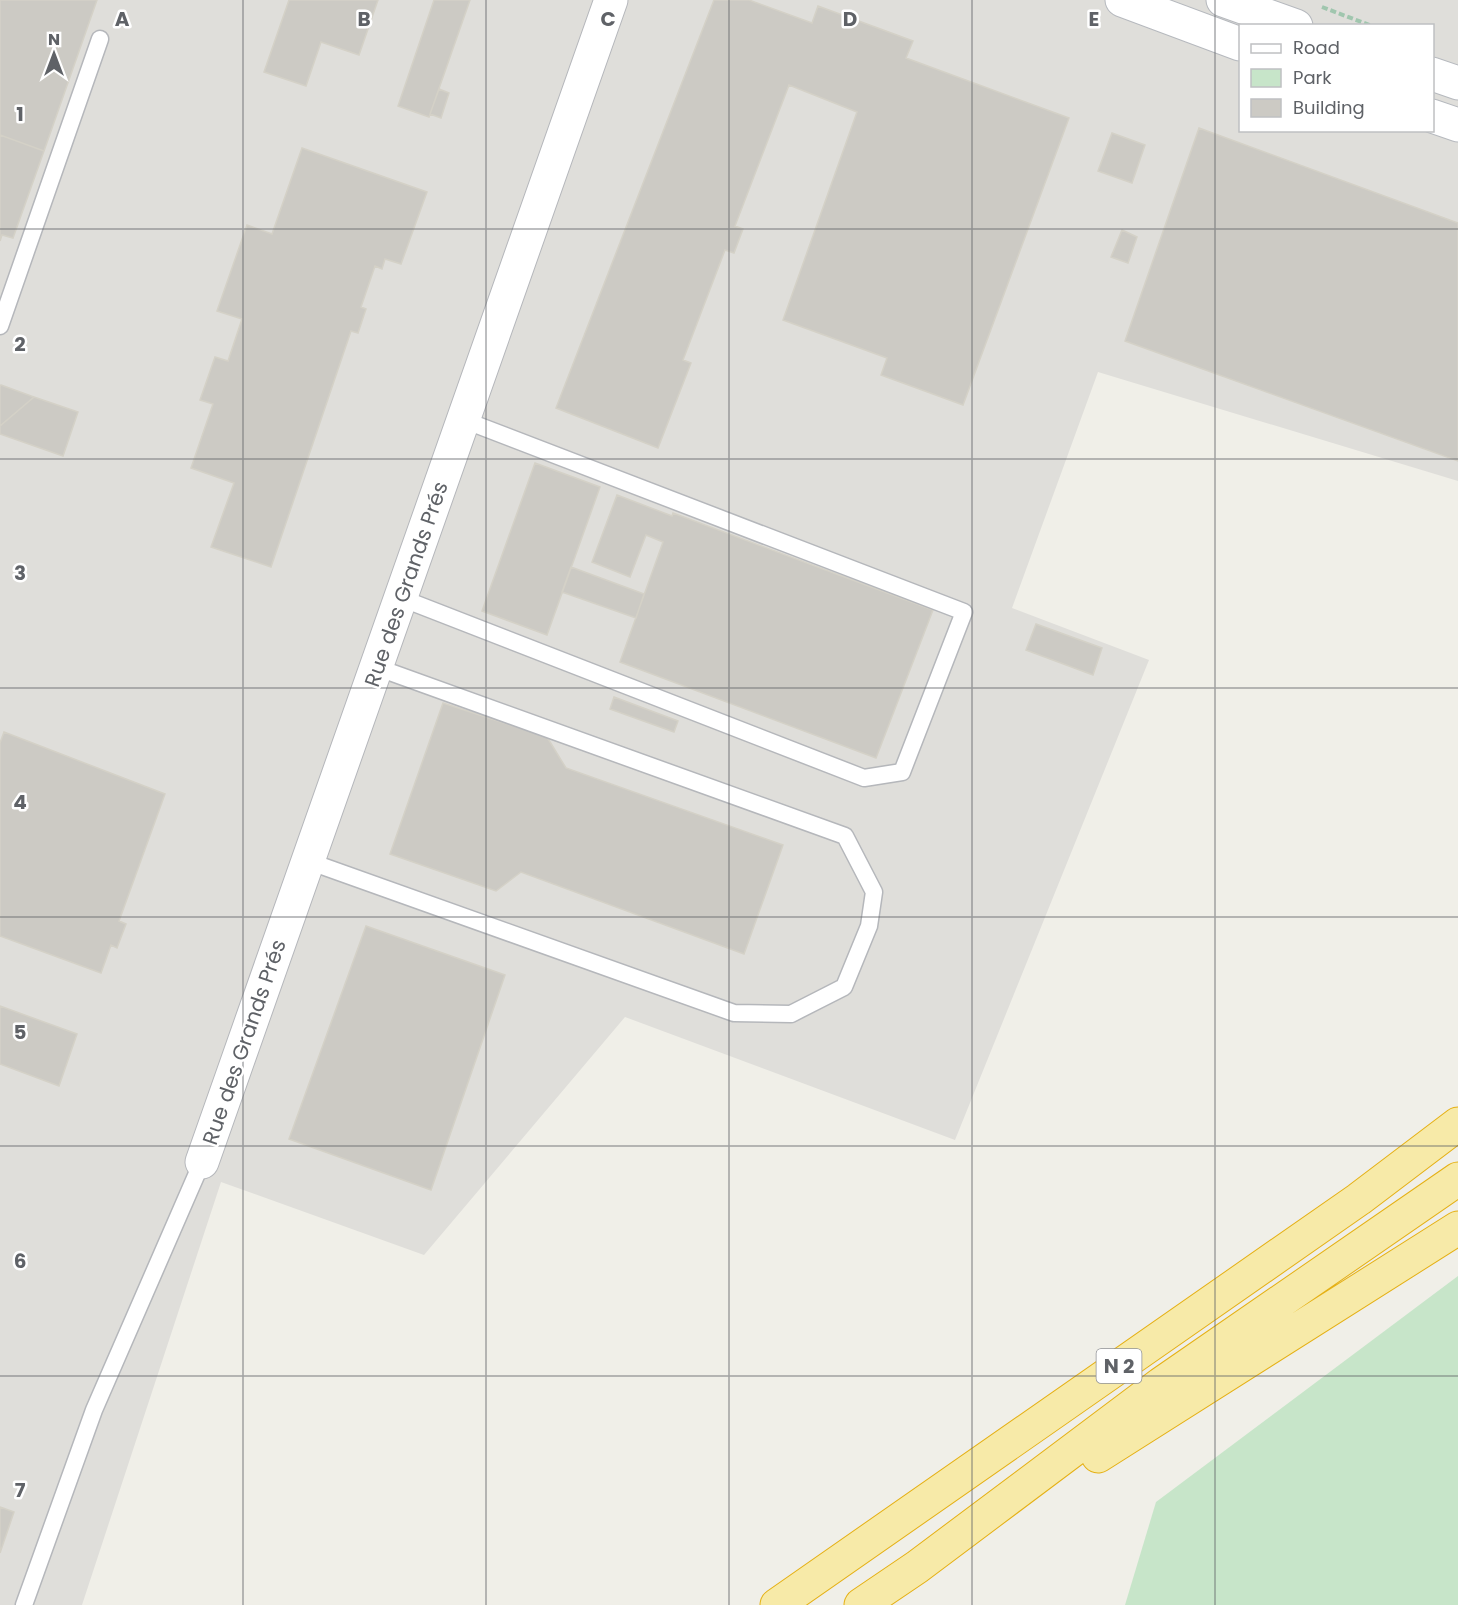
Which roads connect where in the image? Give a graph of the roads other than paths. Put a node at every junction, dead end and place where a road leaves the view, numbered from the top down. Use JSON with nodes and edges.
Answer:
{"nodes":[{"id":1,"x":1122,"y":0,"type":"edge"},
{"id":2,"x":1223,"y":0,"type":"edge"},
{"id":3,"x":612,"y":2,"type":"edge"},
{"id":4,"x":1304,"y":15,"type":"edge"},
{"id":5,"x":100,"y":39,"type":"dead end"},
{"id":6,"x":1239,"y":44,"type":"edge"},
{"id":7,"x":1434,"y":75,"type":"edge"},
{"id":8,"x":1458,"y":82,"type":"edge"},
{"id":9,"x":1434,"y":117,"type":"edge"},
{"id":10,"x":1458,"y":125,"type":"edge"},
{"id":11,"x":0,"y":326,"type":"edge"},
{"id":12,"x":464,"y":420,"type":"junction"},
{"id":13,"x":401,"y":598,"type":"junction"},
{"id":14,"x":376,"y":668,"type":"junction"},
{"id":15,"x":308,"y":861,"type":"junction"},
{"id":16,"x":1458,"y":1124,"type":"edge"},
{"id":17,"x":202,"y":1162,"type":"joint"},
{"id":18,"x":1458,"y":1179,"type":"edge"},
{"id":19,"x":1458,"y":1228,"type":"edge"},
{"id":20,"x":917,"y":1567,"type":"junction"},
{"id":21,"x":24,"y":1605,"type":"edge"},
{"id":22,"x":777,"y":1605,"type":"edge"},
{"id":23,"x":861,"y":1605,"type":"edge"}],
"edges":[{"from":1,"to":6,"type":"street"},
{"from":2,"to":4,"type":"street"},
{"from":3,"to":12,"type":"street","name":"Rue des Grands Prés"},
{"from":5,"to":11,"type":"lane"},
{"from":7,"to":8,"type":"street"},
{"from":9,"to":10,"type":"street"},
{"from":12,"to":13,"type":"street","name":"Rue des Grands Prés"},
{"from":12,"to":13,"type":"lane"},
{"from":13,"to":14,"type":"street","name":"Rue des Grands Prés"},
{"from":14,"to":15,"type":"street","name":"Rue des Grands Prés"},
{"from":14,"to":15,"type":"lane"},
{"from":15,"to":17,"type":"street","name":"Rue des Grands Prés"},
{"from":16,"to":22,"type":"highway","number":"N 2"},
{"from":17,"to":21,"type":"lane"},
{"from":18,"to":20,"type":"highway","number":"N 2"},
{"from":19,"to":20,"type":"highway"},
{"from":20,"to":23,"type":"highway","number":"N 2"}]}
